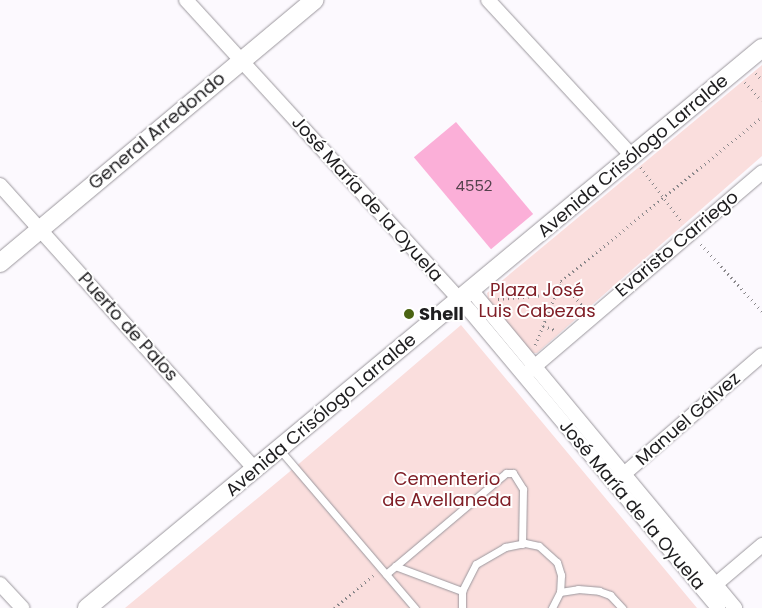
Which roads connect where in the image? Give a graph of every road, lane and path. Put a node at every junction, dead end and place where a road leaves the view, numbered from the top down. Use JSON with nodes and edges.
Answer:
{"nodes":[{"id":1,"x":186,"y":0,"type":"edge"},
{"id":2,"x":315,"y":0,"type":"edge"},
{"id":3,"x":488,"y":0,"type":"edge"},
{"id":4,"x":762,"y":48,"type":"edge"},
{"id":5,"x":241,"y":60,"type":"junction"},
{"id":6,"x":735,"y":71,"type":"junction"},
{"id":7,"x":762,"y":101,"type":"edge"},
{"id":8,"x":762,"y":117,"type":"edge"},
{"id":9,"x":631,"y":155,"type":"junction"},
{"id":10,"x":762,"y":172,"type":"edge"},
{"id":11,"x":0,"y":185,"type":"edge"},
{"id":12,"x":662,"y":197,"type":"junction"},
{"id":13,"x":41,"y":229,"type":"junction"},
{"id":14,"x":690,"y":231,"type":"junction"},
{"id":15,"x":0,"y":263,"type":"edge"},
{"id":16,"x":561,"y":281,"type":"junction"},
{"id":17,"x":556,"y":294,"type":"junction"},
{"id":18,"x":466,"y":296,"type":"junction"},
{"id":19,"x":498,"y":299,"type":"dead end"},
{"id":20,"x":762,"y":311,"type":"edge"},
{"id":21,"x":592,"y":316,"type":"junction"},
{"id":22,"x":535,"y":345,"type":"dead end"},
{"id":23,"x":762,"y":355,"type":"edge"},
{"id":24,"x":529,"y":371,"type":"junction"},
{"id":25,"x":279,"y":449,"type":"junction"},
{"id":26,"x":254,"y":469,"type":"junction"},
{"id":27,"x":619,"y":479,"type":"junction"},
{"id":28,"x":522,"y":544,"type":"junction"},
{"id":29,"x":762,"y":545,"type":"edge"},
{"id":30,"x":395,"y":566,"type":"junction"},
{"id":31,"x":383,"y":571,"type":"junction"},
{"id":32,"x":0,"y":584,"type":"edge"},
{"id":33,"x":710,"y":589,"type":"junction"},
{"id":34,"x":462,"y":591,"type":"junction"},
{"id":35,"x":560,"y":592,"type":"junction"},
{"id":36,"x":22,"y":608,"type":"edge"},
{"id":37,"x":87,"y":608,"type":"edge"},
{"id":38,"x":334,"y":608,"type":"edge"},
{"id":39,"x":415,"y":608,"type":"edge"},
{"id":40,"x":462,"y":608,"type":"edge"},
{"id":41,"x":552,"y":608,"type":"edge"},
{"id":42,"x":622,"y":608,"type":"edge"},
{"id":43,"x":718,"y":608,"type":"edge"},
{"id":44,"x":735,"y":608,"type":"edge"}],
"edges":[{"from":1,"to":5,"type":"street","name":"José María de la Oyuela"},
{"from":2,"to":5,"type":"street","name":"General Arredondo"},
{"from":3,"to":9,"type":"street"},
{"from":4,"to":6,"type":"street","name":"Avenida Crisólogo Larralde"},
{"from":5,"to":13,"type":"street","name":"General Arredondo"},
{"from":5,"to":18,"type":"street","name":"José María de la Oyuela"},
{"from":6,"to":7,"type":"path"},
{"from":6,"to":9,"type":"street","name":"Avenida Crisólogo Larralde"},
{"from":8,"to":12,"type":"path"},
{"from":9,"to":12,"type":"path"},
{"from":9,"to":18,"type":"street","name":"Avenida Crisólogo Larralde"},
{"from":10,"to":14,"type":"street","name":"Evaristo Carriego"},
{"from":11,"to":13,"type":"street","name":"Puerto de Palos"},
{"from":12,"to":14,"type":"path"},
{"from":12,"to":16,"type":"path"},
{"from":13,"to":15,"type":"street","name":"General Arredondo"},
{"from":13,"to":26,"type":"street","name":"Puerto de Palos"},
{"from":14,"to":20,"type":"path"},
{"from":14,"to":21,"type":"street","name":"Evaristo Carriego"},
{"from":16,"to":17,"type":"path"},
{"from":16,"to":21,"type":"path"},
{"from":17,"to":19,"type":"path"},
{"from":17,"to":22,"type":"path"},
{"from":18,"to":24,"type":"street","name":"José María de la Oyuela"},
{"from":18,"to":25,"type":"street","name":"Avenida Crisólogo Larralde"},
{"from":21,"to":24,"type":"street","name":"Evaristo Carriego"},
{"from":23,"to":27,"type":"street","name":"Manuel Gálvez"},
{"from":24,"to":27,"type":"street","name":"José María de la Oyuela"},
{"from":25,"to":26,"type":"street","name":"Avenida Crisólogo Larralde"},
{"from":25,"to":31,"type":"lane"},
{"from":26,"to":37,"type":"street","name":"Avenida Crisólogo Larralde"},
{"from":27,"to":33,"type":"street","name":"José María de la Oyuela"},
{"from":28,"to":30,"type":"lane"},
{"from":28,"to":34,"type":"lane"},
{"from":28,"to":35,"type":"lane"},
{"from":29,"to":33,"type":"street"},
{"from":30,"to":31,"type":"lane"},
{"from":30,"to":34,"type":"lane"},
{"from":31,"to":38,"type":"path"},
{"from":31,"to":39,"type":"lane"},
{"from":32,"to":36,"type":"street"},
{"from":33,"to":43,"type":"street","name":"José María de la Oyuela"},
{"from":33,"to":44,"type":"street","name":"José María de la Oyuela"},
{"from":34,"to":40,"type":"lane"},
{"from":35,"to":41,"type":"lane"},
{"from":35,"to":42,"type":"lane"}]}
